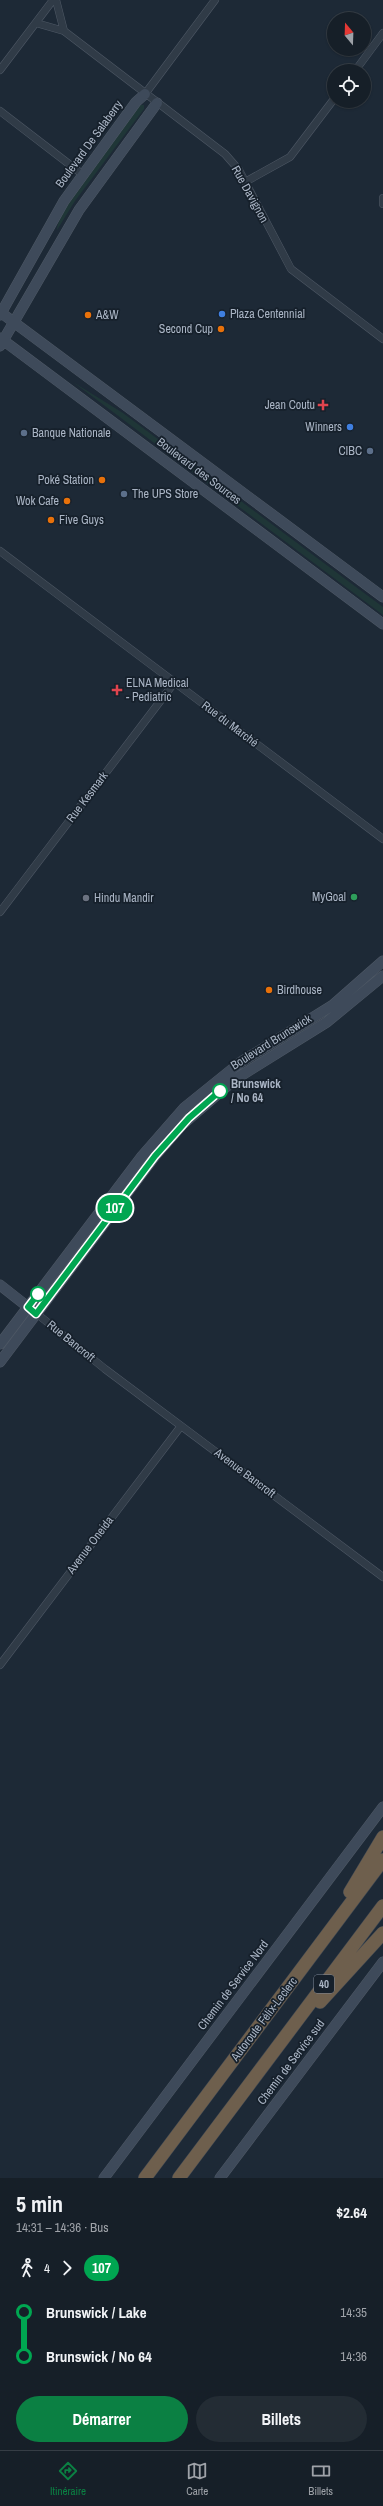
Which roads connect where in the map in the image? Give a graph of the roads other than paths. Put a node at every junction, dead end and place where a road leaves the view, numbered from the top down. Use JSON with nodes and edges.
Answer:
{"nodes":[{"id":1,"x":53,"y":0,"type":"edge"},
{"id":2,"x":56,"y":0,"type":"edge"},
{"id":3,"x":215,"y":0,"type":"edge"},
{"id":4,"x":36,"y":23,"type":"junction"},
{"id":5,"x":64,"y":31,"type":"junction"},
{"id":6,"x":383,"y":33,"type":"edge"},
{"id":7,"x":360,"y":64,"type":"edge"},
{"id":8,"x":0,"y":70,"type":"edge"},
{"id":9,"x":145,"y":94,"type":"junction"},
{"id":10,"x":157,"y":103,"type":"junction"},
{"id":11,"x":327,"y":108,"type":"edge"},
{"id":12,"x":0,"y":111,"type":"edge"},
{"id":13,"x":82,"y":174,"type":"junction"},
{"id":14,"x":245,"y":182,"type":"junction"},
{"id":15,"x":383,"y":198,"type":"edge"},
{"id":16,"x":383,"y":204,"type":"edge"},
{"id":17,"x":46,"y":232,"type":"junction"},
{"id":18,"x":60,"y":240,"type":"junction"},
{"id":19,"x":0,"y":313,"type":"edge"},
{"id":20,"x":14,"y":322,"type":"junction"},
{"id":21,"x":383,"y":339,"type":"edge"},
{"id":22,"x":1,"y":341,"type":"edge"},
{"id":23,"x":0,"y":551,"type":"edge"},
{"id":24,"x":383,"y":597,"type":"edge"},
{"id":25,"x":383,"y":624,"type":"edge"},
{"id":26,"x":174,"y":683,"type":"junction"},
{"id":27,"x":383,"y":839,"type":"edge"},
{"id":28,"x":0,"y":912,"type":"edge"},
{"id":29,"x":383,"y":961,"type":"edge"},
{"id":30,"x":383,"y":976,"type":"edge"},
{"id":31,"x":0,"y":1285,"type":"edge"},
{"id":32,"x":32,"y":1310,"type":"junction"},
{"id":33,"x":0,"y":1344,"type":"edge"},
{"id":34,"x":0,"y":1362,"type":"edge"},
{"id":35,"x":106,"y":1369,"type":"joint"},
{"id":36,"x":181,"y":1426,"type":"junction"},
{"id":37,"x":383,"y":1578,"type":"edge"},
{"id":38,"x":0,"y":1665,"type":"edge"},
{"id":39,"x":383,"y":1807,"type":"edge"},
{"id":40,"x":383,"y":1837,"type":"edge"},
{"id":41,"x":383,"y":1860,"type":"edge"},
{"id":42,"x":383,"y":1906,"type":"edge"},
{"id":43,"x":383,"y":1933,"type":"edge"},
{"id":44,"x":309,"y":1958,"type":"junction"},
{"id":45,"x":383,"y":1962,"type":"edge"},
{"id":46,"x":265,"y":2063,"type":"junction"},
{"id":47,"x":104,"y":2178,"type":"edge"},
{"id":48,"x":145,"y":2178,"type":"edge"},
{"id":49,"x":179,"y":2178,"type":"edge"},
{"id":50,"x":220,"y":2178,"type":"edge"}],
"edges":[{"from":1,"to":4,"type":"street"},
{"from":2,"to":5,"type":"street"},
{"from":3,"to":9,"type":"street","name":"Boulevard De Salaberry"},
{"from":4,"to":5,"type":"street","name":"Rue Davignon"},
{"from":4,"to":8,"type":"street"},
{"from":5,"to":9,"type":"street","name":"Rue Davignon"},
{"from":6,"to":7,"type":"street"},
{"from":9,"to":10,"type":"street","name":"Rue Davignon"},
{"from":9,"to":13,"type":"street","name":"Boulevard De Salaberry"},
{"from":10,"to":14,"type":"street","name":"Rue Davignon"},
{"from":10,"to":18,"type":"street"},
{"from":11,"to":14,"type":"street"},
{"from":12,"to":13,"type":"street"},
{"from":13,"to":17,"type":"street","name":"Boulevard De Salaberry"},
{"from":14,"to":21,"type":"street","name":"Rue Davignon"},
{"from":15,"to":16,"type":"street"},
{"from":17,"to":18,"type":"street"},
{"from":17,"to":19,"type":"street","name":"Boulevard De Salaberry"},
{"from":18,"to":20,"type":"street"},
{"from":19,"to":20,"type":"street","name":"Boulevard des Sources"},
{"from":20,"to":22,"type":"street"},
{"from":20,"to":24,"type":"street","name":"Boulevard des Sources"},
{"from":22,"to":25,"type":"street","name":"Boulevard des Sources"},
{"from":23,"to":26,"type":"street","name":"Rue du Marché"},
{"from":26,"to":27,"type":"street","name":"Rue du Marché"},
{"from":26,"to":28,"type":"street","name":"Rue Kesmark"},
{"from":29,"to":32,"type":"street","name":"Boulevard Brunswick"},
{"from":30,"to":32,"type":"street","name":"Boulevard Brunswick"},
{"from":31,"to":32,"type":"street"},
{"from":32,"to":33,"type":"street","name":"Boulevard Brunswick"},
{"from":32,"to":34,"type":"street","name":"Boulevard Brunswick"},
{"from":32,"to":35,"type":"street","name":"Rue Bancroft"},
{"from":35,"to":36,"type":"street","name":"Avenue Bancroft"},
{"from":36,"to":37,"type":"street","name":"Avenue Bancroft"},
{"from":36,"to":38,"type":"street","name":"Avenue Oneida"},
{"from":39,"to":47,"type":"street","name":"Chemin de Service Nord"},
{"from":40,"to":44,"type":"highway"},
{"from":41,"to":44,"type":"highway","name":"Autoroute Félix-Leclerc","number":"40"},
{"from":42,"to":46,"type":"highway","number":"40"},
{"from":43,"to":46,"type":"highway"},
{"from":44,"to":48,"type":"highway","name":"Autoroute Félix-Leclerc","number":"40"},
{"from":45,"to":50,"type":"street","name":"Chemin de Service sud"},
{"from":46,"to":49,"type":"highway","number":"40"}]}
